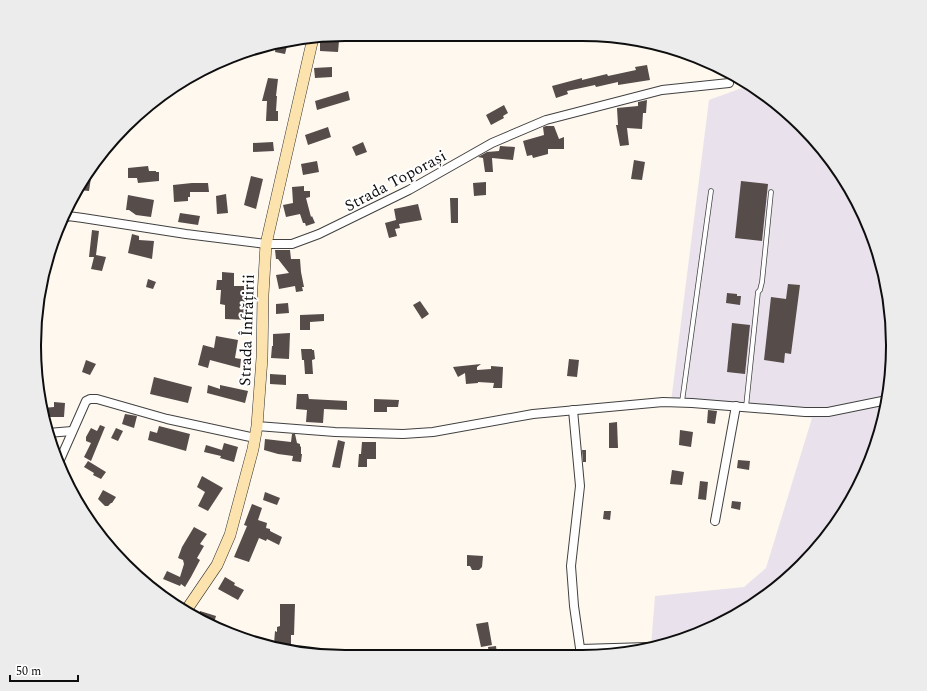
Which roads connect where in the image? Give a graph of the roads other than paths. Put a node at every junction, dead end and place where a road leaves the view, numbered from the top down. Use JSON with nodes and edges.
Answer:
{"nodes":[{"id":1,"x":312,"y":43,"type":"edge"},
{"id":2,"x":729,"y":83,"type":"dead end"},
{"id":3,"x":711,"y":191,"type":"dead end"},
{"id":4,"x":771,"y":192,"type":"dead end"},
{"id":5,"x":69,"y":218,"type":"edge"},
{"id":6,"x":266,"y":244,"type":"junction"},
{"id":7,"x":881,"y":401,"type":"edge"},
{"id":8,"x":682,"y":402,"type":"junction"},
{"id":9,"x":736,"y":406,"type":"junction"},
{"id":10,"x":746,"y":407,"type":"junction"},
{"id":11,"x":573,"y":410,"type":"junction"},
{"id":12,"x":257,"y":426,"type":"junction"},
{"id":13,"x":72,"y":431,"type":"junction"},
{"id":14,"x":54,"y":433,"type":"edge"},
{"id":15,"x":255,"y":438,"type":"junction"},
{"id":16,"x":62,"y":456,"type":"edge"},
{"id":17,"x":715,"y":521,"type":"dead end"},
{"id":18,"x":189,"y":606,"type":"edge"},
{"id":19,"x":580,"y":650,"type":"edge"}],
"edges":[{"from":1,"to":6,"type":"main road","name":"Strada Înfrățirii"},
{"from":2,"to":6,"type":"street","name":"Strada Toporași"},
{"from":3,"to":8,"type":"lane"},
{"from":4,"to":10,"type":"lane"},
{"from":5,"to":6,"type":"street","name":"Strada Toporași"},
{"from":6,"to":12,"type":"main road","name":"Strada Înfrățirii"},
{"from":7,"to":10,"type":"street"},
{"from":8,"to":9,"type":"street"},
{"from":8,"to":11,"type":"street"},
{"from":9,"to":10,"type":"street"},
{"from":9,"to":17,"type":"street"},
{"from":11,"to":12,"type":"street"},
{"from":11,"to":19,"type":"street"},
{"from":12,"to":15,"type":"main road","name":"Strada Înfrățirii"},
{"from":13,"to":14,"type":"street"},
{"from":13,"to":15,"type":"street"},
{"from":13,"to":16,"type":"street"},
{"from":15,"to":18,"type":"main road","name":"Strada Înfrățirii"}]}
